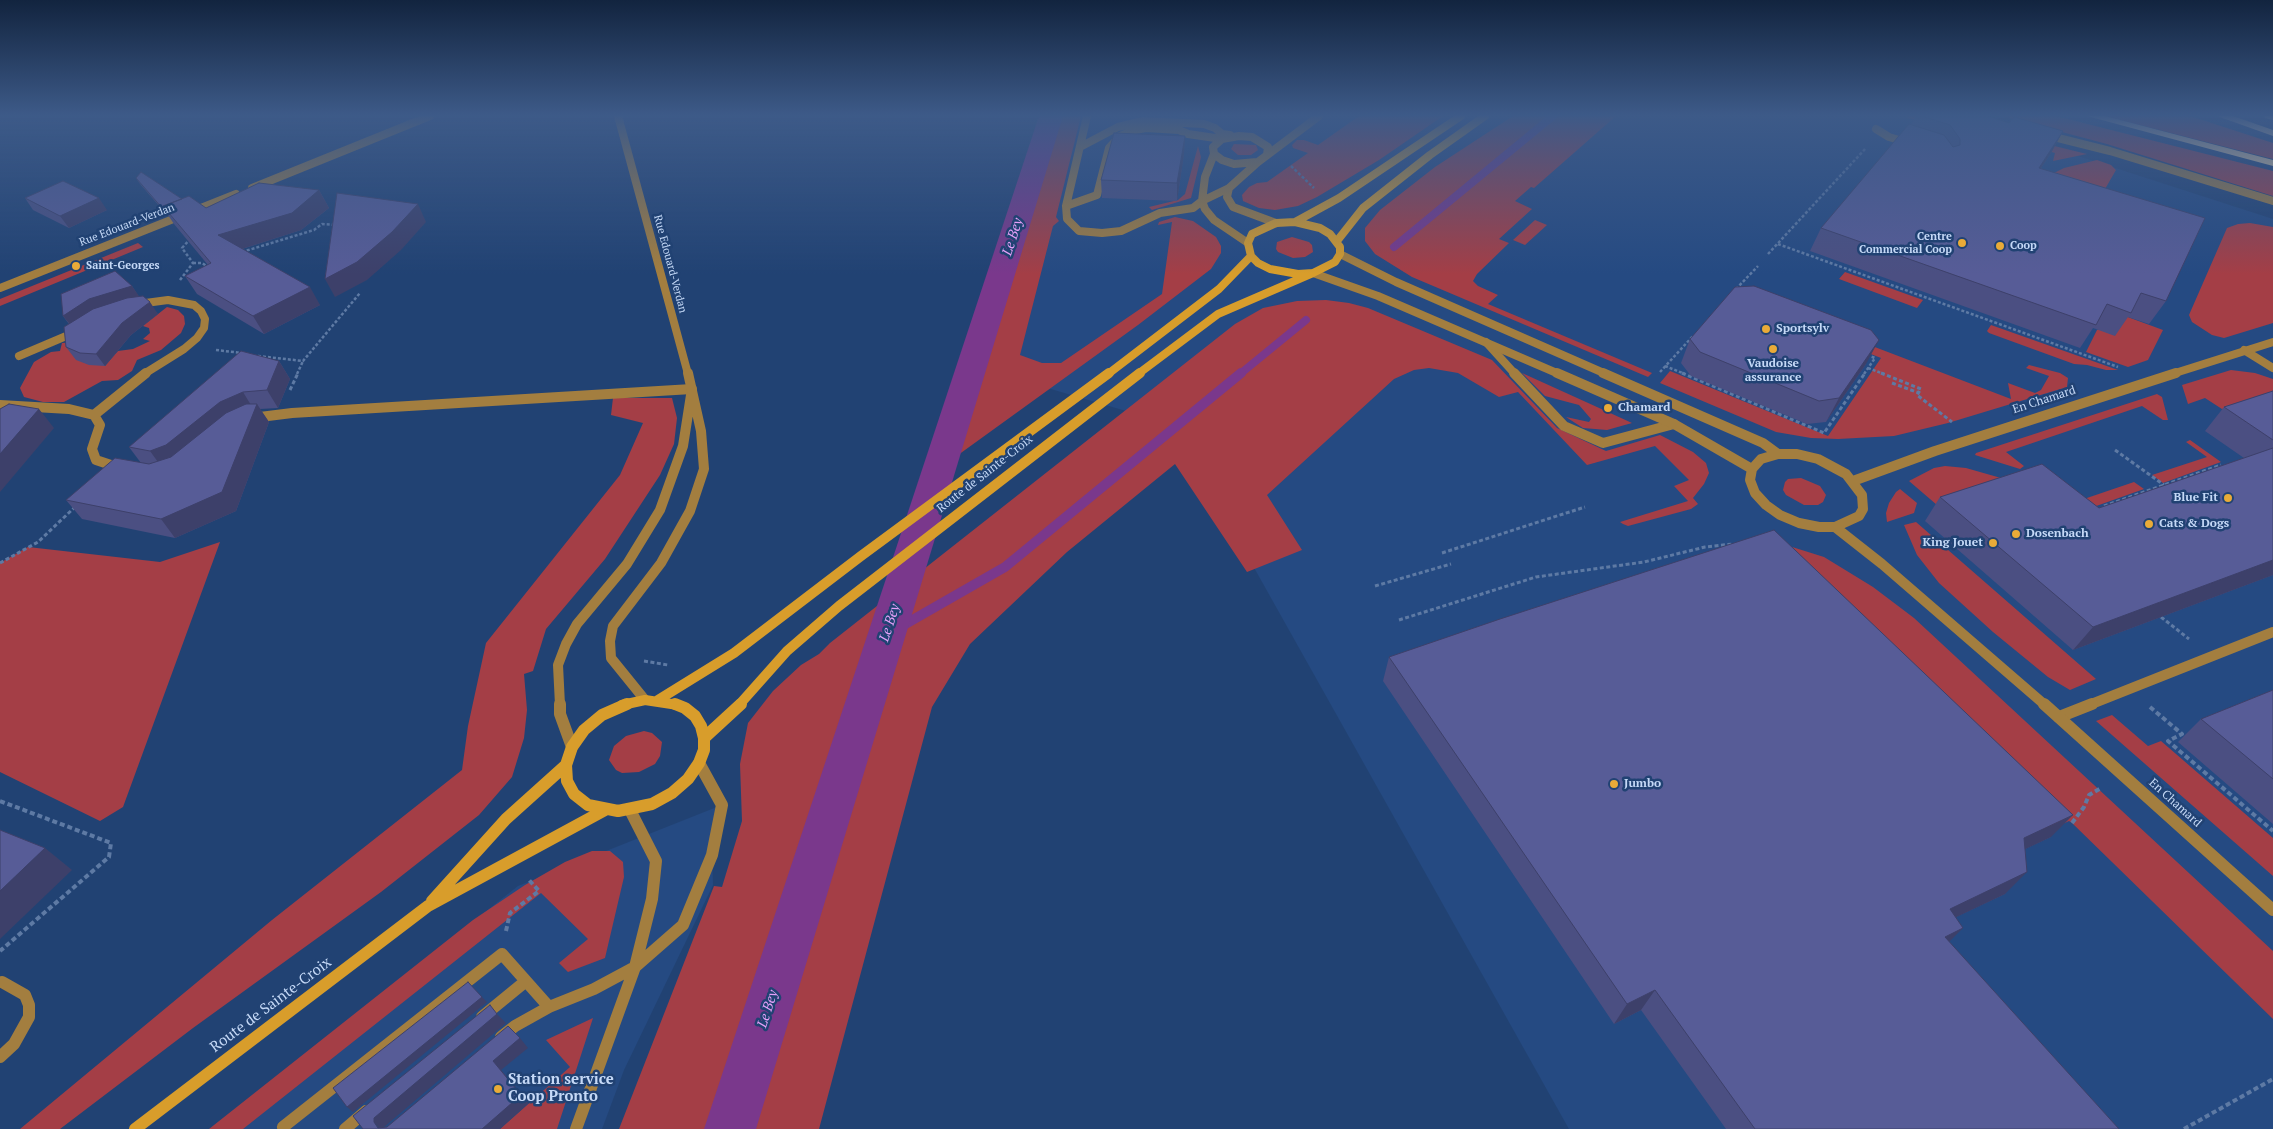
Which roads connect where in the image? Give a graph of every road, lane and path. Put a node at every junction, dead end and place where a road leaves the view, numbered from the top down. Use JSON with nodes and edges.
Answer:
{"nodes":[{"id":1,"x":298,"y":169,"type":"edge"},
{"id":2,"x":632,"y":169,"type":"edge"},
{"id":3,"x":1075,"y":169,"type":"edge"},
{"id":4,"x":1105,"y":169,"type":"edge"},
{"id":5,"x":1208,"y":169,"type":"edge"},
{"id":6,"x":1251,"y":169,"type":"edge"},
{"id":7,"x":1294,"y":169,"type":"edge"},
{"id":8,"x":1383,"y":169,"type":"edge"},
{"id":9,"x":1412,"y":169,"type":"edge"},
{"id":10,"x":1846,"y":169,"type":"edge"},
{"id":11,"x":2168,"y":169,"type":"edge"},
{"id":12,"x":1229,"y":188,"type":"junction"},
{"id":13,"x":1315,"y":189,"type":"dead end"},
{"id":14,"x":1202,"y":201,"type":"junction"},
{"id":15,"x":2273,"y":201,"type":"edge"},
{"id":16,"x":1066,"y":206,"type":"junction"},
{"id":17,"x":1193,"y":208,"type":"junction"},
{"id":18,"x":1209,"y":214,"type":"junction"},
{"id":19,"x":1295,"y":222,"type":"junction"},
{"id":20,"x":1276,"y":223,"type":"junction"},
{"id":21,"x":341,"y":225,"type":"edge"},
{"id":22,"x":193,"y":237,"type":"edge"},
{"id":23,"x":1337,"y":241,"type":"junction"},
{"id":24,"x":1248,"y":243,"type":"junction"},
{"id":25,"x":1778,"y":244,"type":"junction"},
{"id":26,"x":240,"y":252,"type":"edge"},
{"id":27,"x":1340,"y":254,"type":"junction"},
{"id":28,"x":1768,"y":254,"type":"dead end"},
{"id":29,"x":1251,"y":256,"type":"junction"},
{"id":30,"x":212,"y":261,"type":"edge"},
{"id":31,"x":203,"y":263,"type":"edge"},
{"id":32,"x":1758,"y":266,"type":"dead end"},
{"id":33,"x":1313,"y":273,"type":"junction"},
{"id":34,"x":0,"y":288,"type":"edge"},
{"id":35,"x":1733,"y":292,"type":"edge"},
{"id":36,"x":360,"y":293,"type":"dead end"},
{"id":37,"x":164,"y":301,"type":"junction"},
{"id":38,"x":127,"y":307,"type":"edge"},
{"id":39,"x":84,"y":326,"type":"edge"},
{"id":40,"x":1696,"y":333,"type":"edge"},
{"id":41,"x":1486,"y":342,"type":"junction"},
{"id":42,"x":2273,"y":342,"type":"edge"},
{"id":43,"x":188,"y":346,"type":"junction"},
{"id":44,"x":2244,"y":350,"type":"junction"},
{"id":45,"x":244,"y":354,"type":"edge"},
{"id":46,"x":1865,"y":354,"type":"edge"},
{"id":47,"x":253,"y":355,"type":"edge"},
{"id":48,"x":19,"y":356,"type":"dead end"},
{"id":49,"x":1665,"y":366,"type":"junction"},
{"id":50,"x":1868,"y":368,"type":"junction"},
{"id":51,"x":2121,"y":368,"type":"dead end"},
{"id":52,"x":2273,"y":368,"type":"edge"},
{"id":53,"x":1656,"y":377,"type":"dead end"},
{"id":54,"x":1892,"y":383,"type":"dead end"},
{"id":55,"x":692,"y":389,"type":"junction"},
{"id":56,"x":1919,"y":393,"type":"junction"},
{"id":57,"x":0,"y":405,"type":"edge"},
{"id":58,"x":94,"y":415,"type":"junction"},
{"id":59,"x":242,"y":422,"type":"edge"},
{"id":60,"x":1674,"y":424,"type":"junction"},
{"id":61,"x":1956,"y":425,"type":"dead end"},
{"id":62,"x":2115,"y":450,"type":"dead end"},
{"id":63,"x":1778,"y":454,"type":"junction"},
{"id":64,"x":2221,"y":465,"type":"edge"},
{"id":65,"x":130,"y":469,"type":"edge"},
{"id":66,"x":1752,"y":469,"type":"junction"},
{"id":67,"x":1854,"y":481,"type":"junction"},
{"id":68,"x":2164,"y":485,"type":"junction"},
{"id":69,"x":2169,"y":489,"type":"edge"},
{"id":70,"x":78,"y":504,"type":"edge"},
{"id":71,"x":1586,"y":507,"type":"dead end"},
{"id":72,"x":2100,"y":508,"type":"edge"},
{"id":73,"x":1835,"y":527,"type":"junction"},
{"id":74,"x":1741,"y":543,"type":"edge"},
{"id":75,"x":1442,"y":553,"type":"dead end"},
{"id":76,"x":0,"y":563,"type":"edge"},
{"id":77,"x":1451,"y":564,"type":"dead end"},
{"id":78,"x":1375,"y":586,"type":"dead end"},
{"id":79,"x":2160,"y":617,"type":"edge"},
{"id":80,"x":1399,"y":620,"type":"dead end"},
{"id":81,"x":2273,"y":632,"type":"edge"},
{"id":82,"x":2211,"y":657,"type":"junction"},
{"id":83,"x":2129,"y":689,"type":"junction"},
{"id":84,"x":644,"y":700,"type":"junction"},
{"id":85,"x":658,"y":700,"type":"junction"},
{"id":86,"x":2059,"y":717,"type":"junction"},
{"id":87,"x":704,"y":738,"type":"junction"},
{"id":88,"x":572,"y":747,"type":"junction"},
{"id":89,"x":699,"y":763,"type":"junction"},
{"id":90,"x":566,"y":765,"type":"junction"},
{"id":91,"x":2104,"y":784,"type":"dead end"},
{"id":92,"x":0,"y":801,"type":"edge"},
{"id":93,"x":605,"y":810,"type":"junction"},
{"id":94,"x":630,"y":810,"type":"junction"},
{"id":95,"x":2072,"y":823,"type":"dead end"},
{"id":96,"x":2273,"y":831,"type":"edge"},
{"id":97,"x":528,"y":879,"type":"dead end"},
{"id":98,"x":428,"y":906,"type":"junction"},
{"id":99,"x":2273,"y":910,"type":"edge"},
{"id":100,"x":0,"y":951,"type":"edge"},
{"id":101,"x":502,"y":954,"type":"junction"},
{"id":102,"x":635,"y":967,"type":"junction"},
{"id":103,"x":526,"y":981,"type":"junction"},
{"id":104,"x":2,"y":982,"type":"dead end"},
{"id":105,"x":549,"y":1007,"type":"junction"},
{"id":106,"x":473,"y":1024,"type":"edge"},
{"id":107,"x":493,"y":1044,"type":"edge"},
{"id":108,"x":0,"y":1057,"type":"edge"},
{"id":109,"x":2273,"y":1079,"type":"edge"},
{"id":110,"x":375,"y":1104,"type":"edge"},
{"id":111,"x":135,"y":1129,"type":"edge"},
{"id":112,"x":284,"y":1129,"type":"edge"},
{"id":113,"x":345,"y":1129,"type":"edge"},
{"id":114,"x":576,"y":1129,"type":"edge"},
{"id":115,"x":2184,"y":1129,"type":"edge"}],
"edges":[{"from":1,"to":34,"type":"street","name":"Rue Edouard-Verdan"},
{"from":2,"to":55,"type":"street","name":"Rue Edouard-Verdan"},
{"from":3,"to":16,"type":"street"},
{"from":4,"to":16,"type":"street"},
{"from":5,"to":14,"type":"street"},
{"from":6,"to":12,"type":"street"},
{"from":7,"to":13,"type":"path"},
{"from":8,"to":19,"type":"main road"},
{"from":9,"to":23,"type":"main road"},
{"from":10,"to":25,"type":"path"},
{"from":11,"to":15,"type":"street"},
{"from":12,"to":14,"type":"street"},
{"from":12,"to":20,"type":"street"},
{"from":14,"to":17,"type":"street"},
{"from":14,"to":18,"type":"street"},
{"from":16,"to":17,"type":"street"},
{"from":17,"to":18,"type":"street"},
{"from":18,"to":24,"type":"street"},
{"from":19,"to":20,"type":"main road"},
{"from":19,"to":23,"type":"main road"},
{"from":20,"to":24,"type":"main road"},
{"from":21,"to":26,"type":"path"},
{"from":22,"to":37,"type":"path"},
{"from":23,"to":27,"type":"main road"},
{"from":24,"to":29,"type":"main road"},
{"from":25,"to":28,"type":"path"},
{"from":25,"to":51,"type":"path"},
{"from":27,"to":33,"type":"main road"},
{"from":27,"to":63,"type":"street"},
{"from":29,"to":33,"type":"main road"},
{"from":29,"to":85,"type":"main road","name":"Route de Sainte-Croix"},
{"from":30,"to":31,"type":"path"},
{"from":32,"to":35,"type":"path"},
{"from":33,"to":41,"type":"street"},
{"from":33,"to":87,"type":"main road","name":"Route de Sainte-Croix"},
{"from":36,"to":47,"type":"path"},
{"from":37,"to":38,"type":"street"},
{"from":37,"to":43,"type":"street"},
{"from":39,"to":48,"type":"street"},
{"from":40,"to":49,"type":"path"},
{"from":41,"to":60,"type":"street"},
{"from":41,"to":60,"type":"street"},
{"from":42,"to":44,"type":"street","name":"En Chamard"},
{"from":43,"to":45,"type":"path"},
{"from":43,"to":58,"type":"street"},
{"from":44,"to":52,"type":"street"},
{"from":44,"to":67,"type":"street","name":"En Chamard"},
{"from":46,"to":50,"type":"path"},
{"from":49,"to":50,"type":"path"},
{"from":49,"to":53,"type":"path"},
{"from":50,"to":56,"type":"path"},
{"from":54,"to":56,"type":"path"},
{"from":55,"to":59,"type":"street"},
{"from":55,"to":84,"type":"street","name":"Rue Edouard-Verdan"},
{"from":55,"to":88,"type":"street"},
{"from":56,"to":61,"type":"path"},
{"from":57,"to":58,"type":"street"},
{"from":58,"to":65,"type":"street"},
{"from":60,"to":66,"type":"street"},
{"from":62,"to":68,"type":"path"},
{"from":63,"to":66,"type":"street"},
{"from":63,"to":67,"type":"street"},
{"from":64,"to":68,"type":"path"},
{"from":66,"to":73,"type":"street"},
{"from":67,"to":73,"type":"street"},
{"from":68,"to":69,"type":"path"},
{"from":68,"to":72,"type":"path"},
{"from":70,"to":76,"type":"path"},
{"from":71,"to":75,"type":"path"},
{"from":73,"to":86,"type":"street","name":"En Chamard"},
{"from":74,"to":80,"type":"path"},
{"from":77,"to":78,"type":"path"},
{"from":79,"to":82,"type":"path"},
{"from":81,"to":82,"type":"street"},
{"from":82,"to":83,"type":"street"},
{"from":83,"to":86,"type":"street"},
{"from":83,"to":96,"type":"path"},
{"from":84,"to":85,"type":"main road"},
{"from":84,"to":88,"type":"main road"},
{"from":85,"to":87,"type":"main road"},
{"from":86,"to":99,"type":"street","name":"En Chamard"},
{"from":87,"to":89,"type":"main road"},
{"from":88,"to":90,"type":"main road"},
{"from":89,"to":94,"type":"main road"},
{"from":89,"to":102,"type":"street"},
{"from":90,"to":93,"type":"main road"},
{"from":90,"to":98,"type":"main road","name":"Route de Sainte-Croix"},
{"from":91,"to":95,"type":"path"},
{"from":92,"to":100,"type":"path"},
{"from":93,"to":94,"type":"main road"},
{"from":93,"to":98,"type":"main road","name":"Route de Sainte-Croix"},
{"from":94,"to":102,"type":"street"},
{"from":97,"to":101,"type":"path"},
{"from":98,"to":111,"type":"main road","name":"Route de Sainte-Croix"},
{"from":101,"to":103,"type":"street"},
{"from":101,"to":112,"type":"street"},
{"from":102,"to":105,"type":"street"},
{"from":102,"to":114,"type":"street"},
{"from":103,"to":105,"type":"street"},
{"from":103,"to":106,"type":"street"},
{"from":104,"to":108,"type":"street"},
{"from":105,"to":107,"type":"street"},
{"from":109,"to":115,"type":"path"},
{"from":110,"to":113,"type":"street"}]}
